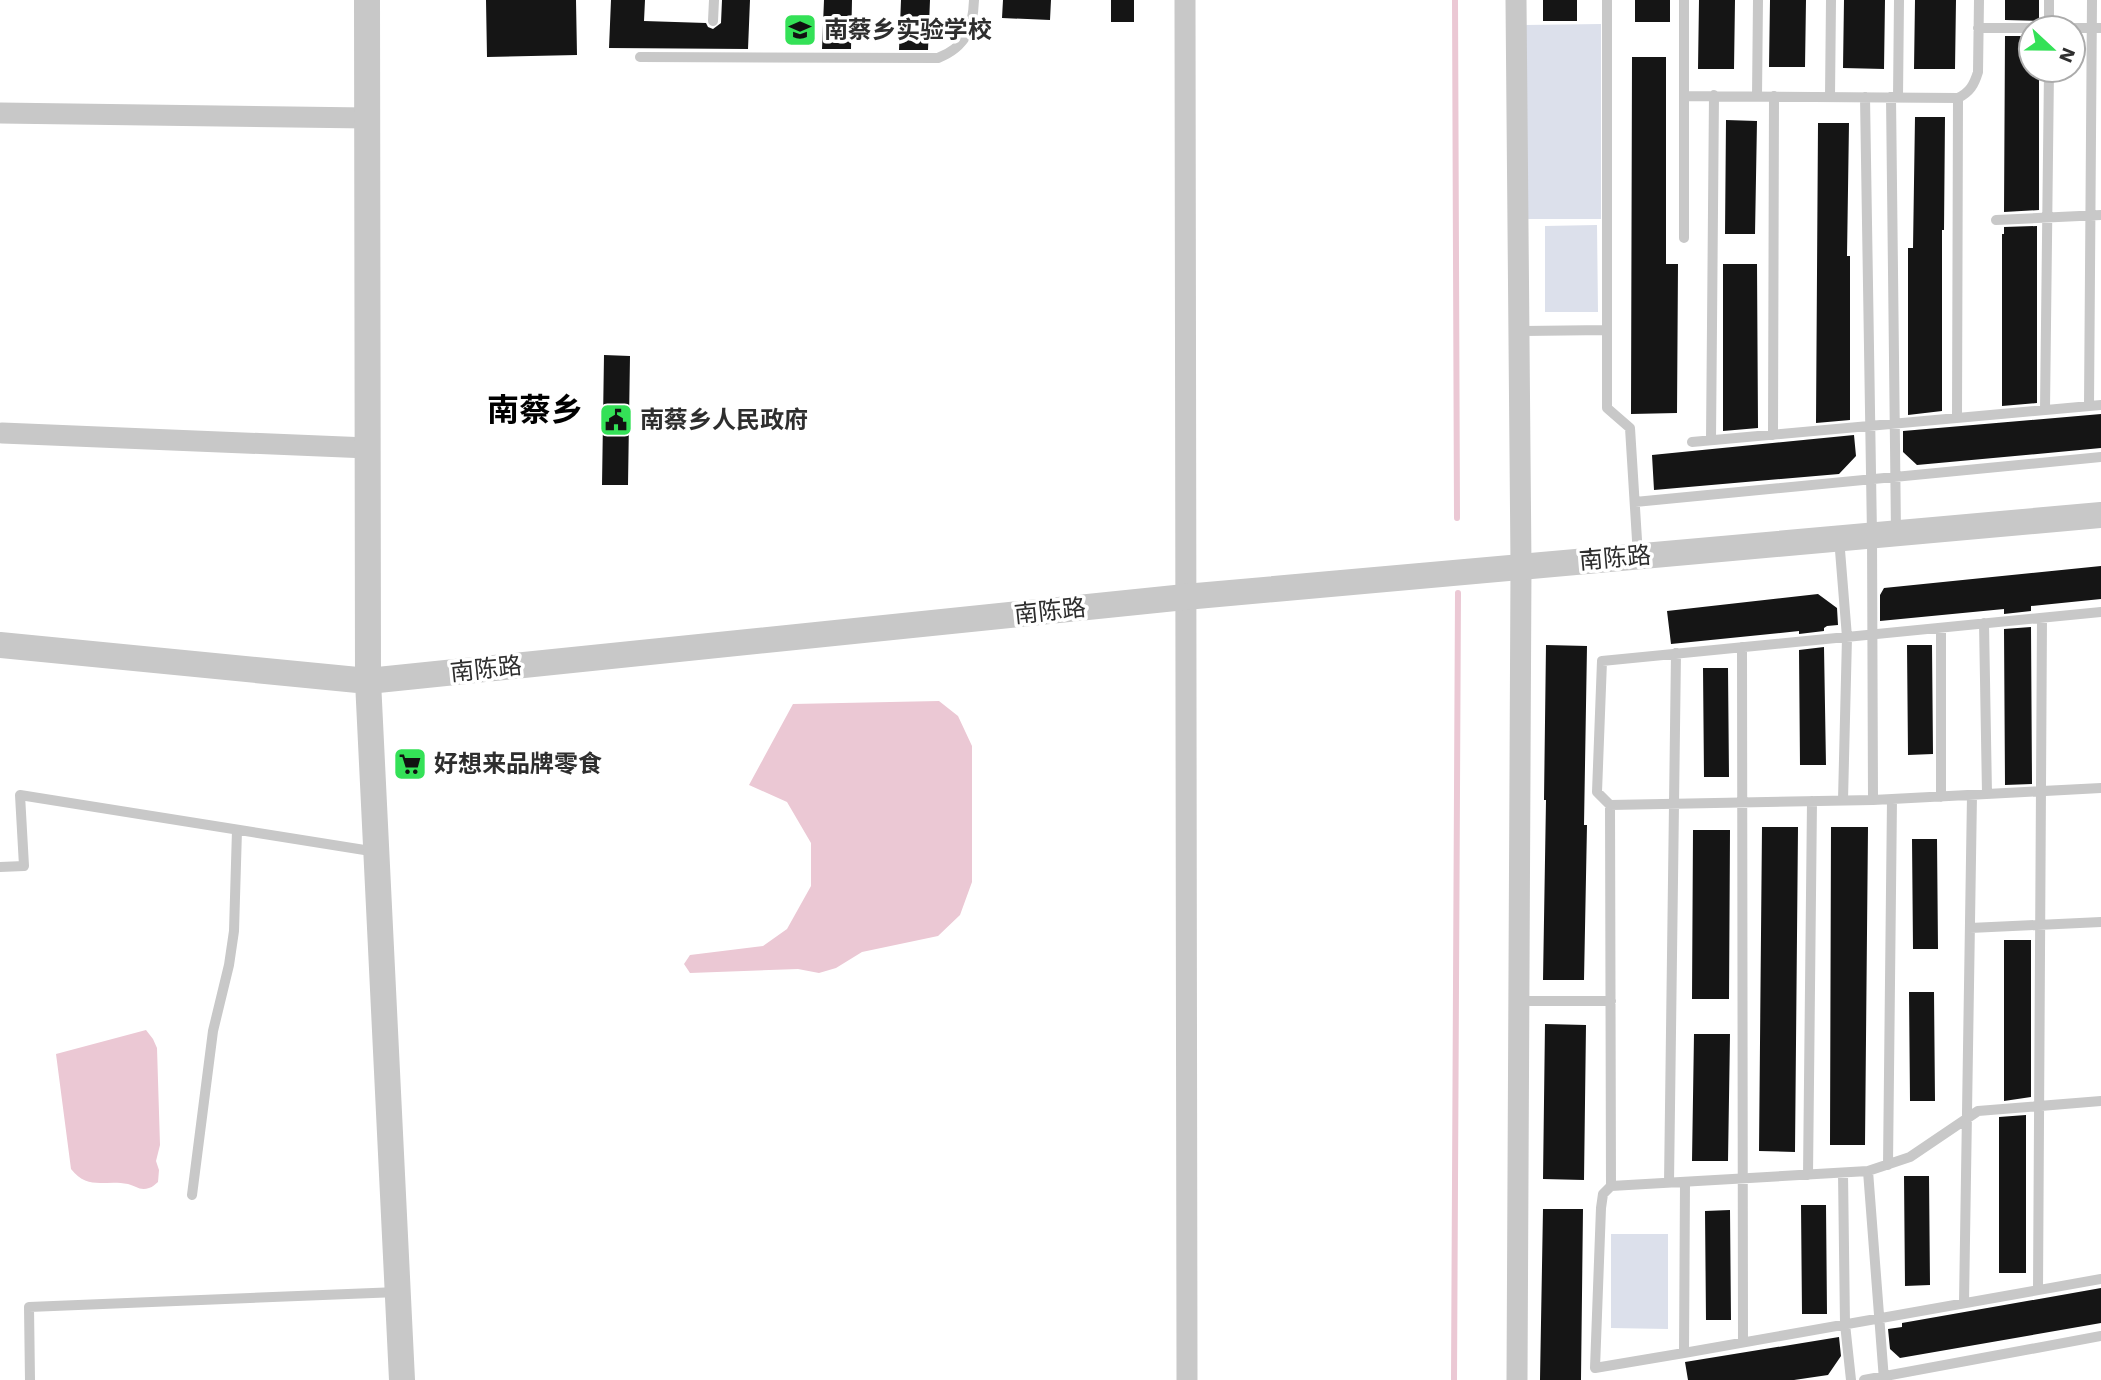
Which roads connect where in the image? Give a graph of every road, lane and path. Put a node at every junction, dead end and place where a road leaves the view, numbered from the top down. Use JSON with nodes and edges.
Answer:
{"nodes":[{"id":1,"x":367,"y":0,"type":"edge"},
{"id":2,"x":714,"y":0,"type":"edge"},
{"id":3,"x":975,"y":0,"type":"edge"},
{"id":4,"x":1185,"y":0,"type":"edge"},
{"id":5,"x":1516,"y":0,"type":"edge"},
{"id":6,"x":1607,"y":0,"type":"edge"},
{"id":7,"x":1684,"y":0,"type":"edge"},
{"id":8,"x":1758,"y":0,"type":"edge"},
{"id":9,"x":1831,"y":0,"type":"edge"},
{"id":10,"x":1899,"y":0,"type":"edge"},
{"id":11,"x":1979,"y":0,"type":"edge"},
{"id":12,"x":2092,"y":0,"type":"edge"},
{"id":13,"x":713,"y":21,"type":"dead end"},
{"id":14,"x":1978,"y":28,"type":"junction"},
{"id":15,"x":2017,"y":28,"type":"edge"},
{"id":16,"x":2096,"y":28,"type":"edge"},
{"id":17,"x":640,"y":57,"type":"dead end"},
{"id":18,"x":2049,"y":84,"type":"edge"},
{"id":19,"x":1714,"y":95,"type":"junction"},
{"id":20,"x":1684,"y":96,"type":"junction"},
{"id":21,"x":1757,"y":96,"type":"junction"},
{"id":22,"x":1774,"y":96,"type":"junction"},
{"id":23,"x":1830,"y":96,"type":"junction"},
{"id":24,"x":1865,"y":97,"type":"junction"},
{"id":25,"x":1895,"y":97,"type":"junction"},
{"id":26,"x":1958,"y":98,"type":"junction"},
{"id":27,"x":0,"y":113,"type":"edge"},
{"id":28,"x":367,"y":118,"type":"junction"},
{"id":29,"x":2096,"y":215,"type":"edge"},
{"id":30,"x":2047,"y":218,"type":"junction"},
{"id":31,"x":1996,"y":220,"type":"dead end"},
{"id":32,"x":1684,"y":238,"type":"dead end"},
{"id":33,"x":1607,"y":330,"type":"junction"},
{"id":34,"x":1519,"y":331,"type":"junction"},
{"id":35,"x":2095,"y":405,"type":"edge"},
{"id":36,"x":2045,"y":410,"type":"junction"},
{"id":37,"x":1957,"y":418,"type":"junction"},
{"id":38,"x":1895,"y":423,"type":"junction"},
{"id":39,"x":1870,"y":426,"type":"junction"},
{"id":40,"x":2,"y":433,"type":"dead end"},
{"id":41,"x":1773,"y":435,"type":"junction"},
{"id":42,"x":1711,"y":440,"type":"junction"},
{"id":43,"x":1692,"y":442,"type":"dead end"},
{"id":44,"x":368,"y":448,"type":"junction"},
{"id":45,"x":2101,"y":457,"type":"edge"},
{"id":46,"x":1895,"y":477,"type":"junction"},
{"id":47,"x":1871,"y":479,"type":"junction"},
{"id":48,"x":1635,"y":502,"type":"junction"},
{"id":49,"x":2101,"y":514,"type":"edge"},
{"id":50,"x":1884,"y":534,"type":"junction"},
{"id":51,"x":1839,"y":538,"type":"junction"},
{"id":52,"x":1638,"y":556,"type":"junction"},
{"id":53,"x":1521,"y":566,"type":"junction"},
{"id":54,"x":1185,"y":597,"type":"junction"},
{"id":55,"x":2101,"y":612,"type":"edge"},
{"id":56,"x":2042,"y":618,"type":"junction"},
{"id":57,"x":1984,"y":623,"type":"junction"},
{"id":58,"x":1941,"y":628,"type":"junction"},
{"id":59,"x":1871,"y":634,"type":"junction"},
{"id":60,"x":1847,"y":637,"type":"junction"},
{"id":61,"x":0,"y":645,"type":"edge"},
{"id":62,"x":1742,"y":647,"type":"junction"},
{"id":63,"x":1676,"y":653,"type":"junction"},
{"id":64,"x":368,"y":681,"type":"junction"},
{"id":65,"x":2101,"y":788,"type":"edge"},
{"id":66,"x":2041,"y":791,"type":"junction"},
{"id":67,"x":1987,"y":794,"type":"junction"},
{"id":68,"x":1972,"y":795,"type":"junction"},
{"id":69,"x":1941,"y":797,"type":"junction"},
{"id":70,"x":1892,"y":799,"type":"junction"},
{"id":71,"x":1843,"y":800,"type":"junction"},
{"id":72,"x":1873,"y":800,"type":"junction"},
{"id":73,"x":1812,"y":801,"type":"junction"},
{"id":74,"x":1742,"y":803,"type":"junction"},
{"id":75,"x":1674,"y":804,"type":"junction"},
{"id":76,"x":1610,"y":805,"type":"junction"},
{"id":77,"x":237,"y":830,"type":"junction"},
{"id":78,"x":377,"y":852,"type":"junction"},
{"id":79,"x":0,"y":867,"type":"edge"},
{"id":80,"x":2101,"y":922,"type":"edge"},
{"id":81,"x":2040,"y":925,"type":"junction"},
{"id":82,"x":1970,"y":929,"type":"junction"},
{"id":83,"x":1519,"y":1001,"type":"junction"},
{"id":84,"x":1611,"y":1001,"type":"junction"},
{"id":85,"x":2101,"y":1101,"type":"edge"},
{"id":86,"x":2039,"y":1106,"type":"junction"},
{"id":87,"x":1967,"y":1118,"type":"junction"},
{"id":88,"x":1888,"y":1165,"type":"junction"},
{"id":89,"x":1868,"y":1171,"type":"junction"},
{"id":90,"x":1843,"y":1172,"type":"junction"},
{"id":91,"x":1808,"y":1175,"type":"junction"},
{"id":92,"x":1743,"y":1178,"type":"junction"},
{"id":93,"x":1685,"y":1182,"type":"junction"},
{"id":94,"x":1669,"y":1183,"type":"junction"},
{"id":95,"x":1611,"y":1186,"type":"junction"},
{"id":96,"x":192,"y":1195,"type":"dead end"},
{"id":97,"x":2101,"y":1279,"type":"edge"},
{"id":98,"x":2038,"y":1290,"type":"junction"},
{"id":99,"x":398,"y":1292,"type":"junction"},
{"id":100,"x":1964,"y":1303,"type":"junction"},
{"id":101,"x":1879,"y":1318,"type":"junction"},
{"id":102,"x":1845,"y":1324,"type":"junction"},
{"id":103,"x":2101,"y":1336,"type":"edge"},
{"id":104,"x":1743,"y":1342,"type":"junction"},
{"id":105,"x":1684,"y":1353,"type":"junction"},
{"id":106,"x":1884,"y":1378,"type":"edge"},
{"id":107,"x":30,"y":1380,"type":"edge"},
{"id":108,"x":402,"y":1380,"type":"edge"},
{"id":109,"x":1186,"y":1380,"type":"edge"},
{"id":110,"x":1517,"y":1380,"type":"edge"},
{"id":111,"x":1852,"y":1380,"type":"edge"},
{"id":112,"x":1864,"y":1380,"type":"edge"}],
"edges":[{"from":1,"to":28,"type":"street"},
{"from":2,"to":13,"type":"lane"},
{"from":3,"to":17,"type":"lane"},
{"from":4,"to":54,"type":"street"},
{"from":5,"to":34,"type":"street"},
{"from":6,"to":33,"type":"lane"},
{"from":7,"to":20,"type":"lane"},
{"from":8,"to":21,"type":"lane"},
{"from":9,"to":23,"type":"lane"},
{"from":10,"to":25,"type":"lane"},
{"from":11,"to":14,"type":"lane"},
{"from":12,"to":16,"type":"lane"},
{"from":14,"to":15,"type":"lane"},
{"from":14,"to":26,"type":"lane"},
{"from":16,"to":29,"type":"lane"},
{"from":18,"to":30,"type":"lane"},
{"from":19,"to":20,"type":"lane"},
{"from":19,"to":21,"type":"lane"},
{"from":19,"to":42,"type":"lane"},
{"from":20,"to":32,"type":"lane"},
{"from":21,"to":22,"type":"lane"},
{"from":22,"to":23,"type":"lane"},
{"from":22,"to":41,"type":"lane"},
{"from":23,"to":24,"type":"lane"},
{"from":24,"to":25,"type":"lane"},
{"from":24,"to":39,"type":"lane"},
{"from":25,"to":26,"type":"lane"},
{"from":25,"to":38,"type":"lane"},
{"from":26,"to":37,"type":"lane"},
{"from":27,"to":28,"type":"street"},
{"from":28,"to":44,"type":"street"},
{"from":29,"to":30,"type":"lane"},
{"from":29,"to":35,"type":"lane"},
{"from":30,"to":31,"type":"lane"},
{"from":30,"to":36,"type":"lane"},
{"from":33,"to":34,"type":"lane"},
{"from":33,"to":48,"type":"lane"},
{"from":34,"to":53,"type":"street"},
{"from":35,"to":36,"type":"lane"},
{"from":36,"to":37,"type":"lane"},
{"from":37,"to":38,"type":"lane"},
{"from":38,"to":39,"type":"lane"},
{"from":38,"to":46,"type":"lane"},
{"from":39,"to":41,"type":"lane"},
{"from":39,"to":47,"type":"lane"},
{"from":40,"to":44,"type":"street"},
{"from":41,"to":42,"type":"lane"},
{"from":42,"to":43,"type":"lane"},
{"from":44,"to":64,"type":"street"},
{"from":45,"to":46,"type":"lane"},
{"from":46,"to":47,"type":"lane"},
{"from":46,"to":50,"type":"lane"},
{"from":47,"to":48,"type":"lane"},
{"from":47,"to":50,"type":"lane"},
{"from":48,"to":52,"type":"lane"},
{"from":49,"to":50,"type":"street","name":"南陈路"},
{"from":50,"to":51,"type":"street","name":"南陈路"},
{"from":50,"to":59,"type":"lane"},
{"from":51,"to":52,"type":"street","name":"南陈路"},
{"from":51,"to":60,"type":"lane"},
{"from":52,"to":53,"type":"street","name":"南陈路"},
{"from":53,"to":54,"type":"street","name":"南陈路"},
{"from":53,"to":83,"type":"street"},
{"from":54,"to":64,"type":"street","name":"南陈路"},
{"from":54,"to":109,"type":"street"},
{"from":55,"to":56,"type":"lane"},
{"from":56,"to":57,"type":"lane"},
{"from":56,"to":66,"type":"lane"},
{"from":57,"to":58,"type":"lane"},
{"from":57,"to":67,"type":"lane"},
{"from":58,"to":59,"type":"lane"},
{"from":58,"to":69,"type":"lane"},
{"from":59,"to":60,"type":"lane"},
{"from":59,"to":72,"type":"lane"},
{"from":60,"to":62,"type":"lane"},
{"from":60,"to":71,"type":"lane"},
{"from":61,"to":64,"type":"street","name":"南陈路"},
{"from":62,"to":63,"type":"lane"},
{"from":62,"to":74,"type":"lane"},
{"from":63,"to":75,"type":"lane"},
{"from":63,"to":76,"type":"lane"},
{"from":64,"to":78,"type":"street"},
{"from":65,"to":66,"type":"lane"},
{"from":66,"to":67,"type":"lane"},
{"from":66,"to":81,"type":"lane"},
{"from":67,"to":68,"type":"lane"},
{"from":68,"to":69,"type":"lane"},
{"from":68,"to":82,"type":"lane"},
{"from":69,"to":70,"type":"lane"},
{"from":70,"to":72,"type":"lane"},
{"from":70,"to":88,"type":"lane"},
{"from":71,"to":72,"type":"lane"},
{"from":71,"to":73,"type":"lane"},
{"from":73,"to":74,"type":"lane"},
{"from":73,"to":91,"type":"lane"},
{"from":74,"to":75,"type":"lane"},
{"from":74,"to":92,"type":"lane"},
{"from":75,"to":76,"type":"lane"},
{"from":75,"to":94,"type":"lane"},
{"from":76,"to":84,"type":"lane"},
{"from":77,"to":78,"type":"lane"},
{"from":77,"to":79,"type":"lane"},
{"from":77,"to":96,"type":"lane"},
{"from":78,"to":99,"type":"street"},
{"from":80,"to":81,"type":"lane"},
{"from":81,"to":82,"type":"lane"},
{"from":81,"to":86,"type":"lane"},
{"from":82,"to":87,"type":"lane"},
{"from":83,"to":84,"type":"lane"},
{"from":83,"to":110,"type":"street"},
{"from":84,"to":95,"type":"lane"},
{"from":85,"to":86,"type":"lane"},
{"from":86,"to":87,"type":"lane"},
{"from":86,"to":98,"type":"lane"},
{"from":87,"to":88,"type":"lane"},
{"from":87,"to":100,"type":"lane"},
{"from":88,"to":89,"type":"lane"},
{"from":89,"to":90,"type":"lane"},
{"from":89,"to":101,"type":"lane"},
{"from":90,"to":91,"type":"lane"},
{"from":90,"to":102,"type":"lane"},
{"from":91,"to":92,"type":"lane"},
{"from":92,"to":93,"type":"lane"},
{"from":92,"to":104,"type":"lane"},
{"from":93,"to":94,"type":"lane"},
{"from":93,"to":105,"type":"lane"},
{"from":94,"to":95,"type":"lane"},
{"from":95,"to":105,"type":"lane"},
{"from":97,"to":98,"type":"lane"},
{"from":98,"to":100,"type":"lane"},
{"from":99,"to":107,"type":"lane"},
{"from":99,"to":108,"type":"street"},
{"from":100,"to":101,"type":"lane"},
{"from":101,"to":102,"type":"lane"},
{"from":101,"to":106,"type":"lane"},
{"from":102,"to":104,"type":"lane"},
{"from":102,"to":111,"type":"lane"},
{"from":103,"to":106,"type":"lane"},
{"from":104,"to":105,"type":"lane"},
{"from":106,"to":112,"type":"lane"}]}
